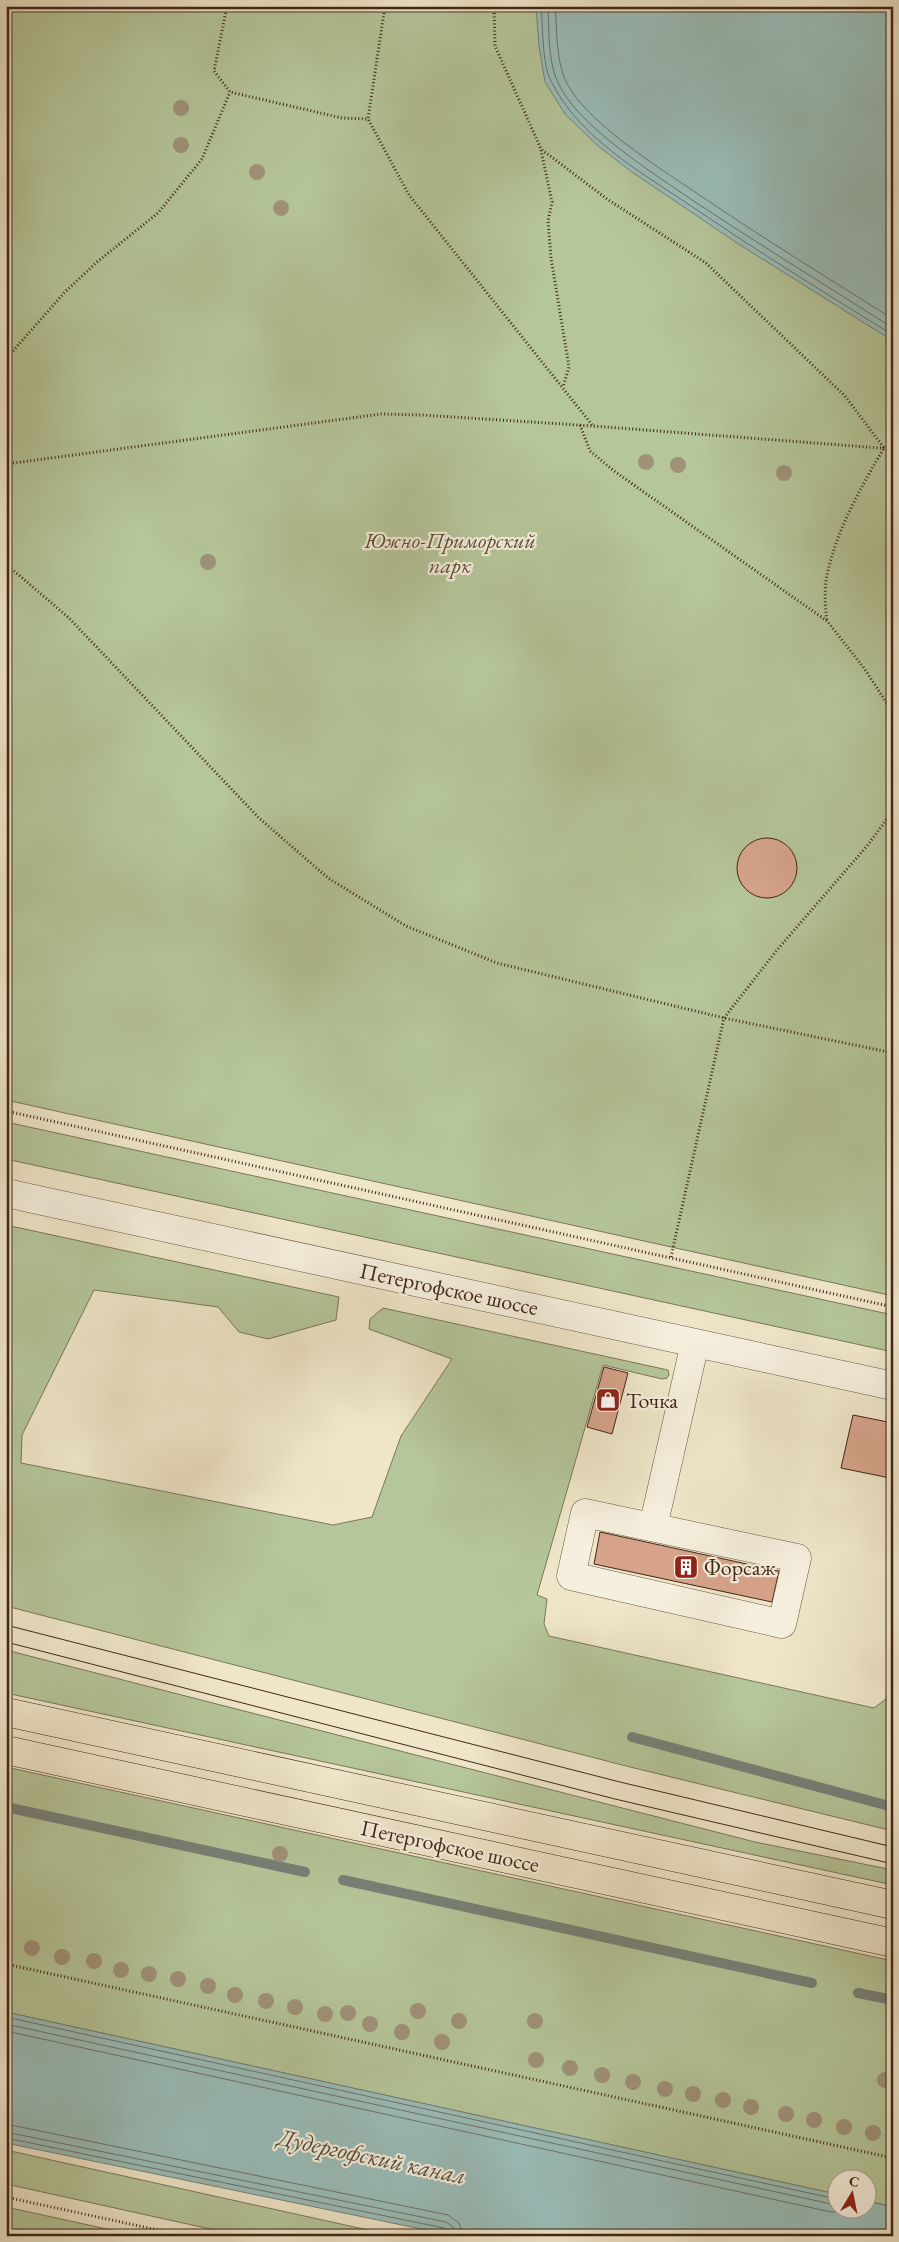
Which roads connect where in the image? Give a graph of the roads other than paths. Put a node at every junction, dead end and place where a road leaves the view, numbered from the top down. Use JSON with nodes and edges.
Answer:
{"nodes":[{"id":1,"x":6,"y":1192,"type":"edge"},
{"id":2,"x":695,"y":1343,"type":"junction"},
{"id":3,"x":893,"y":1386,"type":"edge"},
{"id":4,"x":653,"y":1527,"type":"junction"},
{"id":5,"x":6,"y":1712,"type":"edge"},
{"id":6,"x":6,"y":1750,"type":"edge"},
{"id":7,"x":893,"y":1905,"type":"edge"},
{"id":8,"x":893,"y":1943,"type":"edge"}],
"edges":[{"from":1,"to":2,"type":"street","name":"Петергофское шоссе"},
{"from":2,"to":3,"type":"street","name":"Петергофское шоссе"},
{"from":2,"to":4,"type":"street"},
{"from":4,"to":4,"type":"street"},
{"from":5,"to":7,"type":"main road","name":"Петергофское шоссе"},
{"from":6,"to":8,"type":"main road","name":"Петергофское шоссе"}]}
